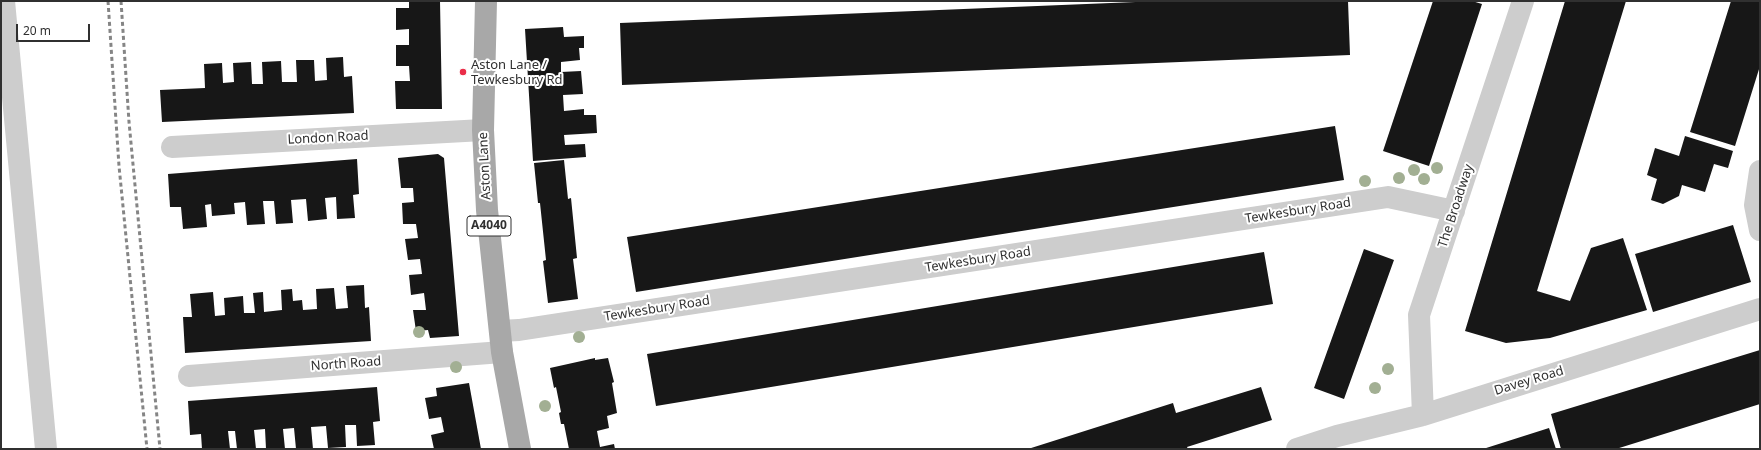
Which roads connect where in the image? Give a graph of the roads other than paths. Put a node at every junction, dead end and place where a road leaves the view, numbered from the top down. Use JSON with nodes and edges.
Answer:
{"nodes":[{"id":1,"x":4,"y":1,"type":"edge"},
{"id":2,"x":486,"y":1,"type":"edge"},
{"id":3,"x":1523,"y":1,"type":"edge"},
{"id":4,"x":483,"y":130,"type":"junction"},
{"id":5,"x":172,"y":147,"type":"dead end"},
{"id":6,"x":1760,"y":171,"type":"edge"},
{"id":7,"x":1454,"y":211,"type":"junction"},
{"id":8,"x":1760,"y":230,"type":"edge"},
{"id":9,"x":1760,"y":309,"type":"edge"},
{"id":10,"x":500,"y":331,"type":"junction"},
{"id":11,"x":502,"y":352,"type":"junction"},
{"id":12,"x":189,"y":376,"type":"dead end"},
{"id":13,"x":1422,"y":415,"type":"junction"},
{"id":14,"x":1338,"y":443,"type":"edge"},
{"id":15,"x":46,"y":449,"type":"edge"},
{"id":16,"x":520,"y":449,"type":"edge"},
{"id":17,"x":1297,"y":449,"type":"edge"}],
"edges":[{"from":1,"to":15,"type":"street"},
{"from":2,"to":4,"type":"main road","name":"Aston Lane","number":"A4040"},
{"from":3,"to":7,"type":"street","name":"The Broadway"},
{"from":4,"to":5,"type":"street","name":"London Road"},
{"from":4,"to":10,"type":"main road","name":"Aston Lane","number":"A4040"},
{"from":6,"to":8,"type":"street"},
{"from":7,"to":10,"type":"street","name":"Tewkesbury Road"},
{"from":7,"to":13,"type":"street","name":"The Broadway"},
{"from":9,"to":13,"type":"street","name":"Davey Road"},
{"from":10,"to":11,"type":"main road","name":"Aston Lane","number":"A4040"},
{"from":11,"to":12,"type":"street","name":"North Road"},
{"from":11,"to":16,"type":"main road","name":"Aston Lane","number":"A4040"},
{"from":13,"to":14,"type":"street","name":"Davey Road"},
{"from":14,"to":17,"type":"street","name":"Davey Road"}]}
